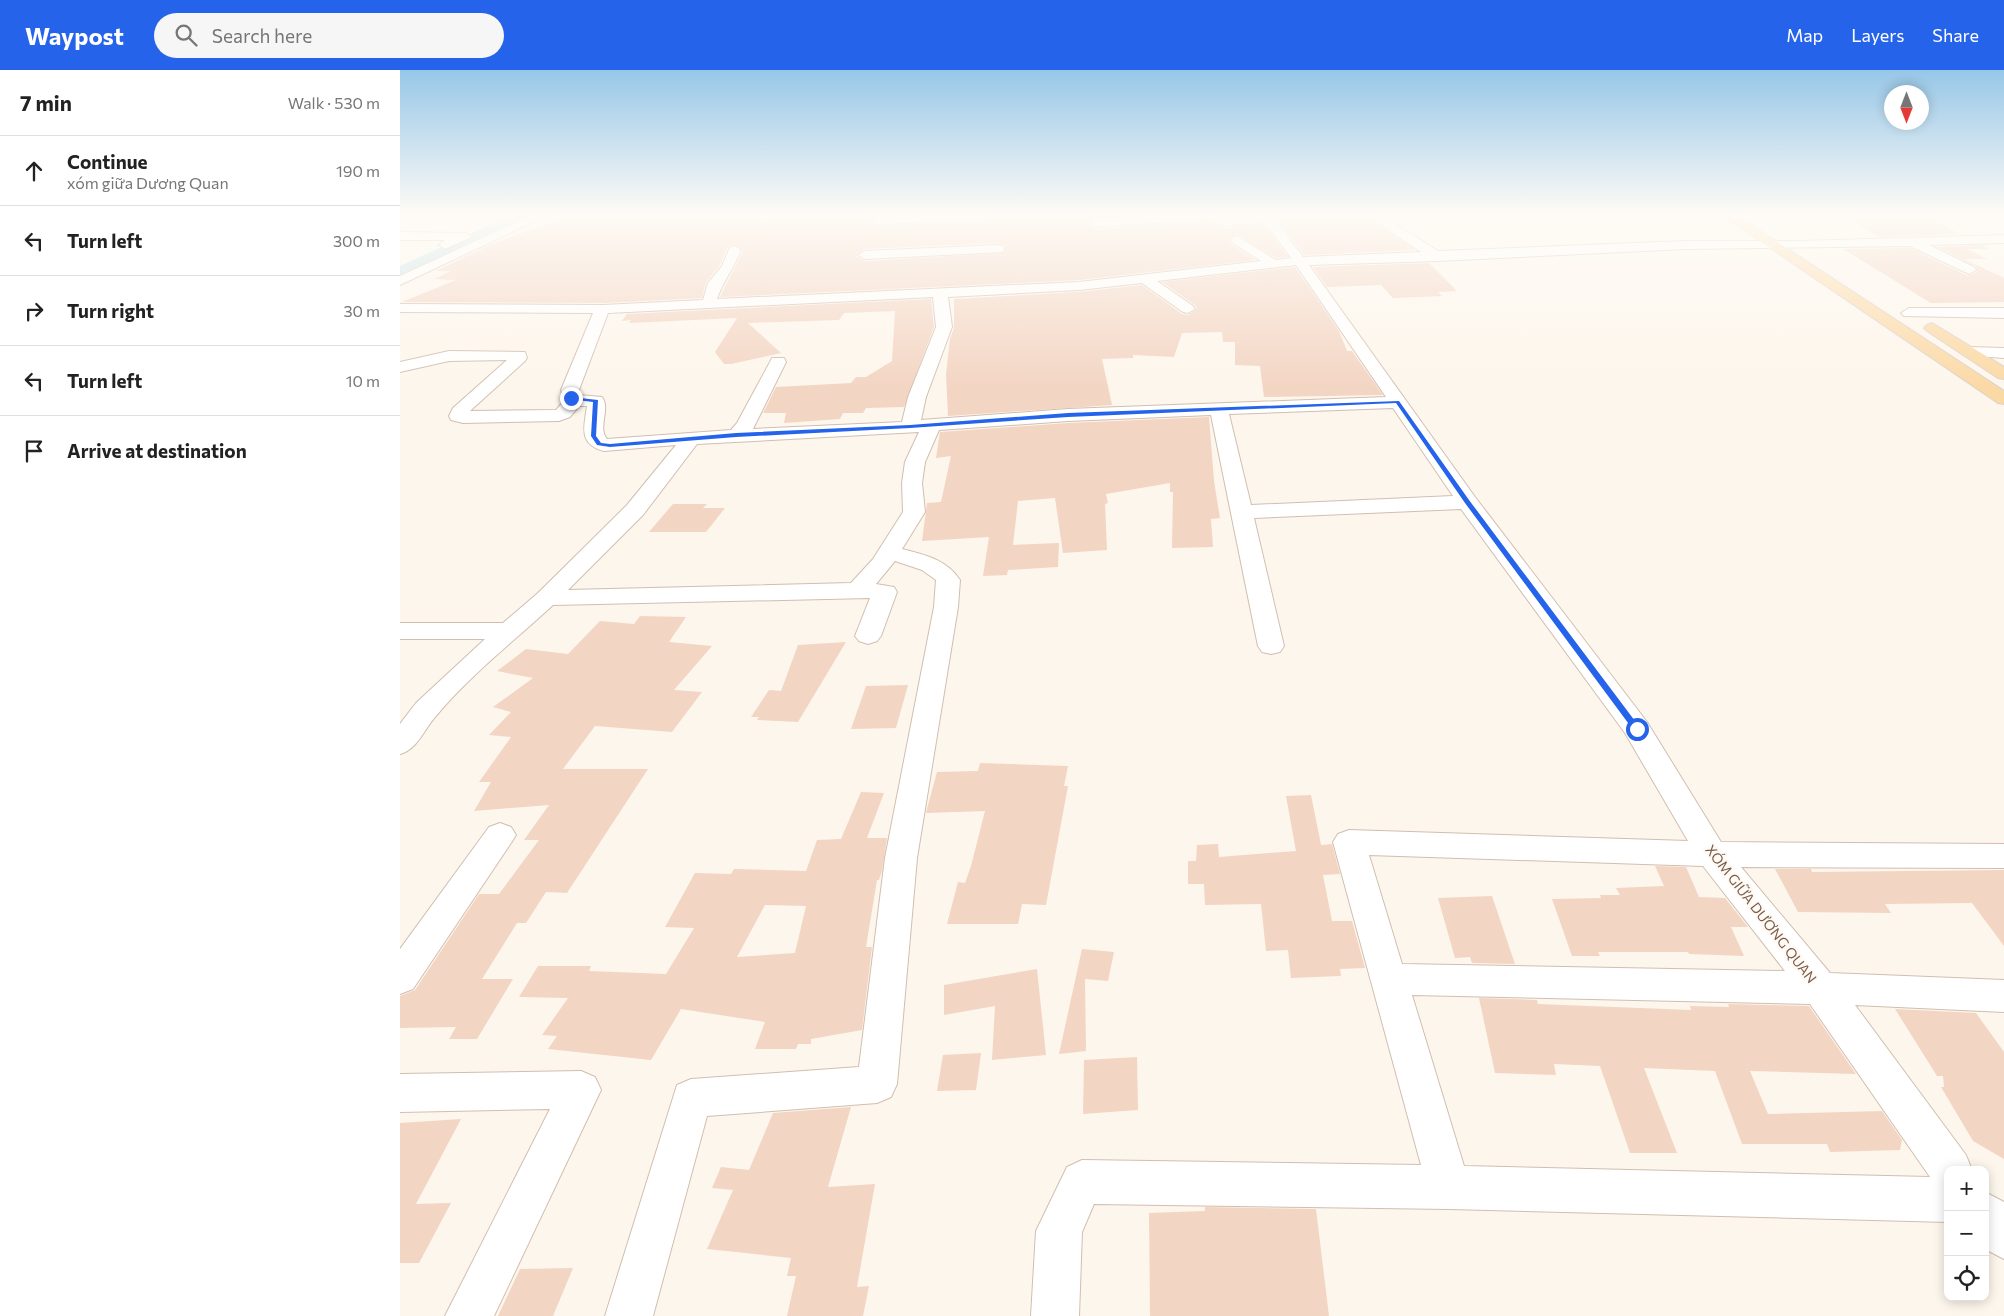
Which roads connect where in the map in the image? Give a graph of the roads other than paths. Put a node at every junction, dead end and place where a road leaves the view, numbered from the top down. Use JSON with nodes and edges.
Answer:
{"nodes":[{"id":1,"x":418,"y":271,"type":"edge"},
{"id":2,"x":725,"y":271,"type":"edge"},
{"id":3,"x":1208,"y":271,"type":"edge"},
{"id":4,"x":1307,"y":271,"type":"edge"},
{"id":5,"x":1811,"y":271,"type":"edge"},
{"id":6,"x":1146,"y":279,"type":"junction"},
{"id":7,"x":400,"y":281,"type":"edge"},
{"id":8,"x":858,"y":281,"type":"dead end"},
{"id":9,"x":940,"y":294,"type":"junction"},
{"id":10,"x":854,"y":297,"type":"junction"},
{"id":11,"x":709,"y":303,"type":"junction"},
{"id":12,"x":400,"y":308,"type":"edge"},
{"id":13,"x":603,"y":309,"type":"junction"},
{"id":14,"x":1188,"y":309,"type":"dead end"},
{"id":15,"x":1905,"y":310,"type":"joint"},
{"id":16,"x":2004,"y":313,"type":"edge"},
{"id":17,"x":1969,"y":352,"type":"junction"},
{"id":18,"x":2004,"y":353,"type":"edge"},
{"id":19,"x":778,"y":362,"type":"dead end"},
{"id":20,"x":400,"y":367,"type":"edge"},
{"id":21,"x":2004,"y":374,"type":"edge"},
{"id":22,"x":2004,"y":399,"type":"edge"},
{"id":23,"x":574,"y":400,"type":"junction"},
{"id":24,"x":1398,"y":402,"type":"junction"},
{"id":25,"x":1219,"y":410,"type":"junction"},
{"id":26,"x":932,"y":425,"type":"junction"},
{"id":27,"x":910,"y":427,"type":"junction"},
{"id":28,"x":736,"y":435,"type":"junction"},
{"id":29,"x":690,"y":440,"type":"junction"},
{"id":30,"x":1467,"y":502,"type":"junction"},
{"id":31,"x":1242,"y":512,"type":"junction"},
{"id":32,"x":888,"y":553,"type":"junction"},
{"id":33,"x":858,"y":590,"type":"junction"},
{"id":34,"x":547,"y":598,"type":"junction"},
{"id":35,"x":511,"y":630,"type":"junction"},
{"id":36,"x":400,"y":631,"type":"edge"},
{"id":37,"x":868,"y":636,"type":"dead end"},
{"id":38,"x":1271,"y":646,"type":"dead end"},
{"id":39,"x":400,"y":744,"type":"edge"},
{"id":40,"x":500,"y":835,"type":"dead end"},
{"id":41,"x":1712,"y":854,"type":"junction"},
{"id":42,"x":2004,"y":856,"type":"edge"},
{"id":43,"x":414,"y":938,"type":"edge"},
{"id":44,"x":400,"y":978,"type":"edge"},
{"id":45,"x":1390,"y":979,"type":"junction"},
{"id":46,"x":1820,"y":988,"type":"junction"},
{"id":47,"x":2004,"y":996,"type":"edge"},
{"id":48,"x":400,"y":1093,"type":"edge"},
{"id":49,"x":1948,"y":1166,"type":"edge"},
{"id":50,"x":1449,"y":1187,"type":"junction"},
{"id":51,"x":1944,"y":1200,"type":"edge"},
{"id":52,"x":1989,"y":1201,"type":"edge"},
{"id":53,"x":2004,"y":1202,"type":"edge"},
{"id":54,"x":1989,"y":1219,"type":"edge"},
{"id":55,"x":2004,"y":1236,"type":"edge"},
{"id":56,"x":469,"y":1316,"type":"edge"},
{"id":57,"x":629,"y":1316,"type":"edge"},
{"id":58,"x":1055,"y":1316,"type":"edge"}],
"edges":[{"from":1,"to":7,"type":"street"},
{"from":2,"to":11,"type":"street"},
{"from":3,"to":6,"type":"street"},
{"from":4,"to":24,"type":"street","name":"XÓM GIỮA DƯƠNG QUAN"},
{"from":5,"to":22,"type":"main road"},
{"from":6,"to":9,"type":"street"},
{"from":6,"to":14,"type":"street"},
{"from":8,"to":10,"type":"street"},
{"from":9,"to":10,"type":"street"},
{"from":9,"to":27,"type":"street"},
{"from":10,"to":11,"type":"street"},
{"from":11,"to":13,"type":"street"},
{"from":12,"to":13,"type":"street"},
{"from":13,"to":23,"type":"street"},
{"from":15,"to":16,"type":"street"},
{"from":15,"to":17,"type":"main road"},
{"from":17,"to":18,"type":"street"},
{"from":17,"to":21,"type":"main road"},
{"from":19,"to":28,"type":"street"},
{"from":20,"to":23,"type":"street"},
{"from":23,"to":29,"type":"street"},
{"from":24,"to":25,"type":"street"},
{"from":24,"to":30,"type":"street","name":"XÓM GIỮA DƯƠNG QUAN"},
{"from":25,"to":26,"type":"street"},
{"from":25,"to":31,"type":"street"},
{"from":26,"to":27,"type":"street"},
{"from":26,"to":32,"type":"street"},
{"from":27,"to":28,"type":"street"},
{"from":28,"to":29,"type":"street"},
{"from":29,"to":34,"type":"street"},
{"from":30,"to":31,"type":"street"},
{"from":30,"to":41,"type":"street","name":"XÓM GIỮA DƯƠNG QUAN"},
{"from":31,"to":38,"type":"street"},
{"from":32,"to":33,"type":"street"},
{"from":32,"to":57,"type":"street"},
{"from":33,"to":34,"type":"street"},
{"from":33,"to":37,"type":"street"},
{"from":34,"to":35,"type":"street"},
{"from":35,"to":36,"type":"street"},
{"from":35,"to":39,"type":"street"},
{"from":40,"to":43,"type":"street"},
{"from":41,"to":42,"type":"street"},
{"from":41,"to":45,"type":"street"},
{"from":41,"to":46,"type":"street","name":"XÓM GIỮA DƯƠNG QUAN"},
{"from":43,"to":44,"type":"street"},
{"from":45,"to":46,"type":"street"},
{"from":45,"to":50,"type":"street"},
{"from":46,"to":47,"type":"street"},
{"from":46,"to":49,"type":"street","name":"XÓM GIỮA DƯƠNG QUAN"},
{"from":48,"to":56,"type":"street"},
{"from":50,"to":51,"type":"street"},
{"from":50,"to":58,"type":"street"},
{"from":52,"to":53,"type":"street"},
{"from":54,"to":55,"type":"street"}]}
